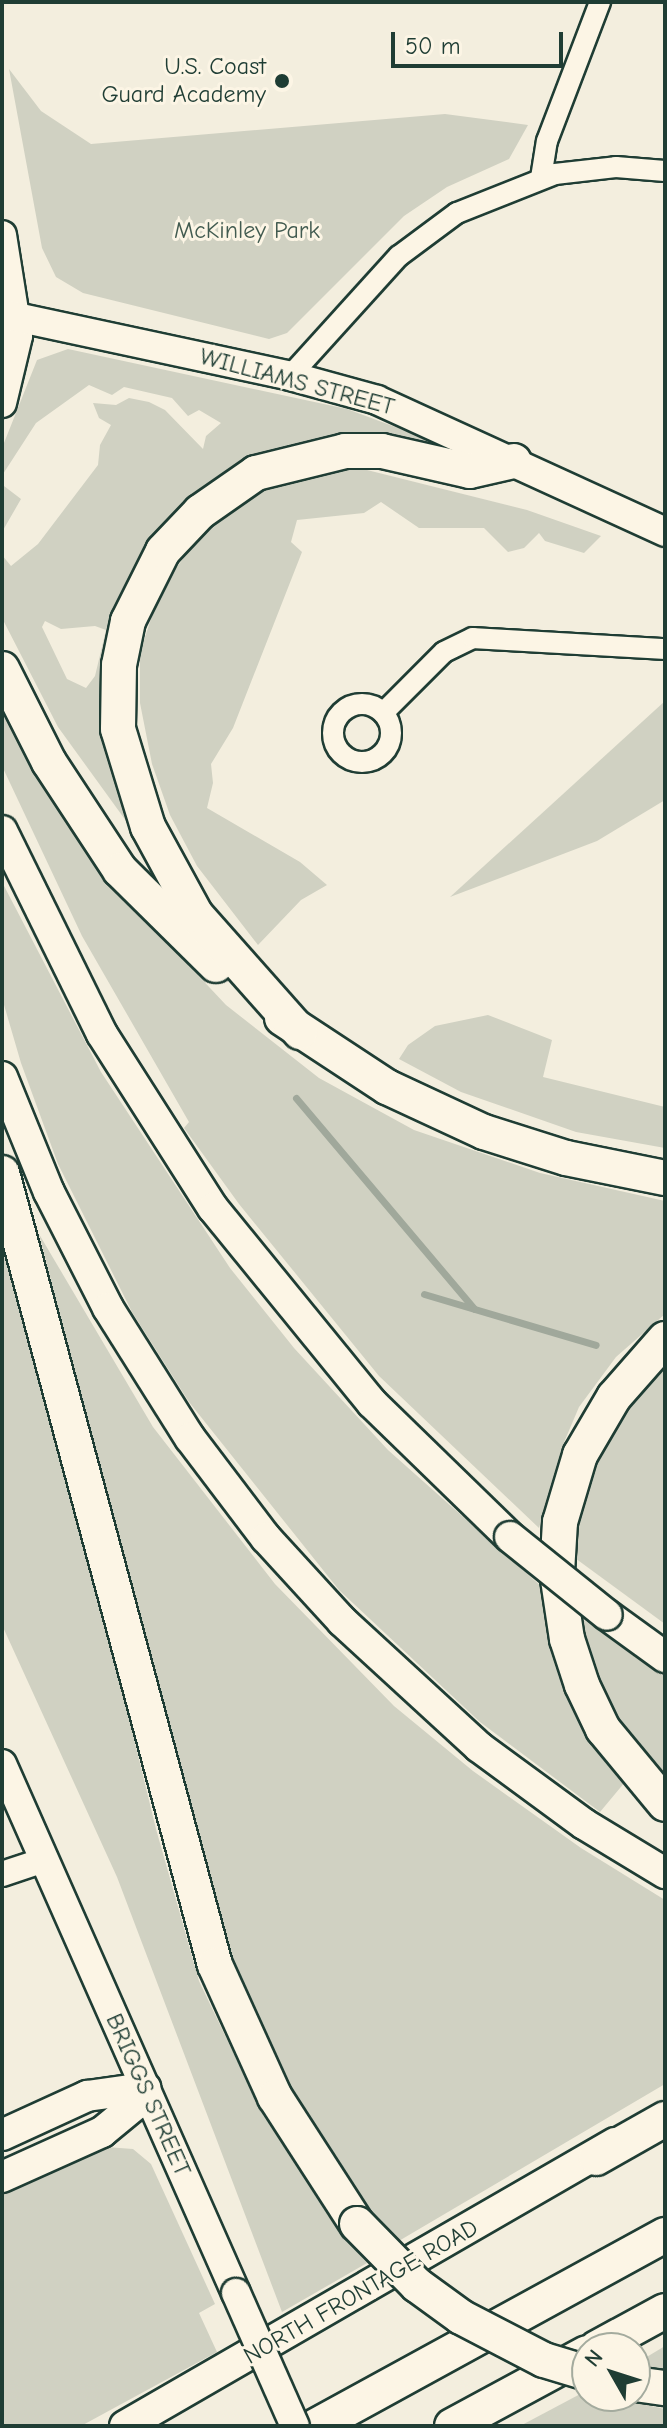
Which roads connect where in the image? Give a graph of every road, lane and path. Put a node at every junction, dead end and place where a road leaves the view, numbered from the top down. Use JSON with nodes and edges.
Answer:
{"nodes":[{"id":1,"x":600,"y":2,"type":"edge"},
{"id":2,"x":665,"y":171,"type":"edge"},
{"id":3,"x":541,"y":178,"type":"junction"},
{"id":4,"x":2,"y":235,"type":"edge"},
{"id":5,"x":9,"y":316,"type":"edge"},
{"id":6,"x":290,"y":376,"type":"junction"},
{"id":7,"x":2,"y":403,"type":"edge"},
{"id":8,"x":514,"y":461,"type":"junction"},
{"id":9,"x":665,"y":532,"type":"edge"},
{"id":10,"x":665,"y":649,"type":"edge"},
{"id":11,"x":2,"y":669,"type":"edge"},
{"id":12,"x":383,"y":713,"type":"dead end"},
{"id":13,"x":2,"y":831,"type":"edge"},
{"id":14,"x":300,"y":1032,"type":"junction"},
{"id":15,"x":2,"y":1077,"type":"edge"},
{"id":16,"x":2,"y":1173,"type":"edge"},
{"id":17,"x":665,"y":1178,"type":"edge"},
{"id":18,"x":665,"y":1339,"type":"edge"},
{"id":19,"x":665,"y":1657,"type":"edge"},
{"id":20,"x":2,"y":1764,"type":"edge"},
{"id":21,"x":665,"y":1804,"type":"edge"},
{"id":22,"x":44,"y":1860,"type":"junction"},
{"id":23,"x":665,"y":1873,"type":"edge"},
{"id":24,"x":2,"y":1874,"type":"edge"},
{"id":25,"x":145,"y":2088,"type":"junction"},
{"id":26,"x":665,"y":2105,"type":"edge"},
{"id":27,"x":665,"y":2119,"type":"edge"},
{"id":28,"x":2,"y":2135,"type":"edge"},
{"id":29,"x":596,"y":2158,"type":"junction"},
{"id":30,"x":2,"y":2177,"type":"edge"},
{"id":31,"x":665,"y":2235,"type":"edge"},
{"id":32,"x":665,"y":2311,"type":"edge"},
{"id":33,"x":626,"y":2332,"type":"edge"},
{"id":34,"x":571,"y":2362,"type":"edge"},
{"id":35,"x":571,"y":2368,"type":"edge"},
{"id":36,"x":125,"y":2426,"type":"edge"},
{"id":37,"x":295,"y":2426,"type":"edge"},
{"id":38,"x":316,"y":2426,"type":"edge"},
{"id":39,"x":452,"y":2426,"type":"edge"}],
"edges":[{"from":1,"to":3,"type":"street"},
{"from":2,"to":3,"type":"street"},
{"from":3,"to":6,"type":"street"},
{"from":4,"to":5,"type":"main road"},
{"from":5,"to":6,"type":"main road","name":"WILLIAMS STREET"},
{"from":5,"to":7,"type":"main road"},
{"from":6,"to":8,"type":"main road","name":"WILLIAMS STREET"},
{"from":8,"to":9,"type":"main road","name":"WILLIAMS STREET"},
{"from":8,"to":14,"type":"highway"},
{"from":10,"to":12,"type":"street"},
{"from":11,"to":14,"type":"highway"},
{"from":13,"to":19,"type":"main road","bridge":true},
{"from":14,"to":17,"type":"highway"},
{"from":15,"to":23,"type":"main road"},
{"from":16,"to":35,"type":"highway","bridge":true},
{"from":18,"to":21,"type":"highway"},
{"from":20,"to":22,"type":"main road","name":"BRIGGS STREET"},
{"from":22,"to":24,"type":"street"},
{"from":22,"to":25,"type":"main road","name":"BRIGGS STREET"},
{"from":25,"to":28,"type":"main road"},
{"from":25,"to":30,"type":"main road"},
{"from":25,"to":37,"type":"main road","name":"BRIGGS STREET","bridge":true},
{"from":26,"to":29,"type":"main road","name":"NORTH FRONTAGE ROAD"},
{"from":27,"to":29,"type":"highway"},
{"from":29,"to":36,"type":"main road","name":"NORTH FRONTAGE ROAD"},
{"from":31,"to":38,"type":"highway"},
{"from":32,"to":33,"type":"highway"},
{"from":34,"to":39,"type":"highway"}]}
